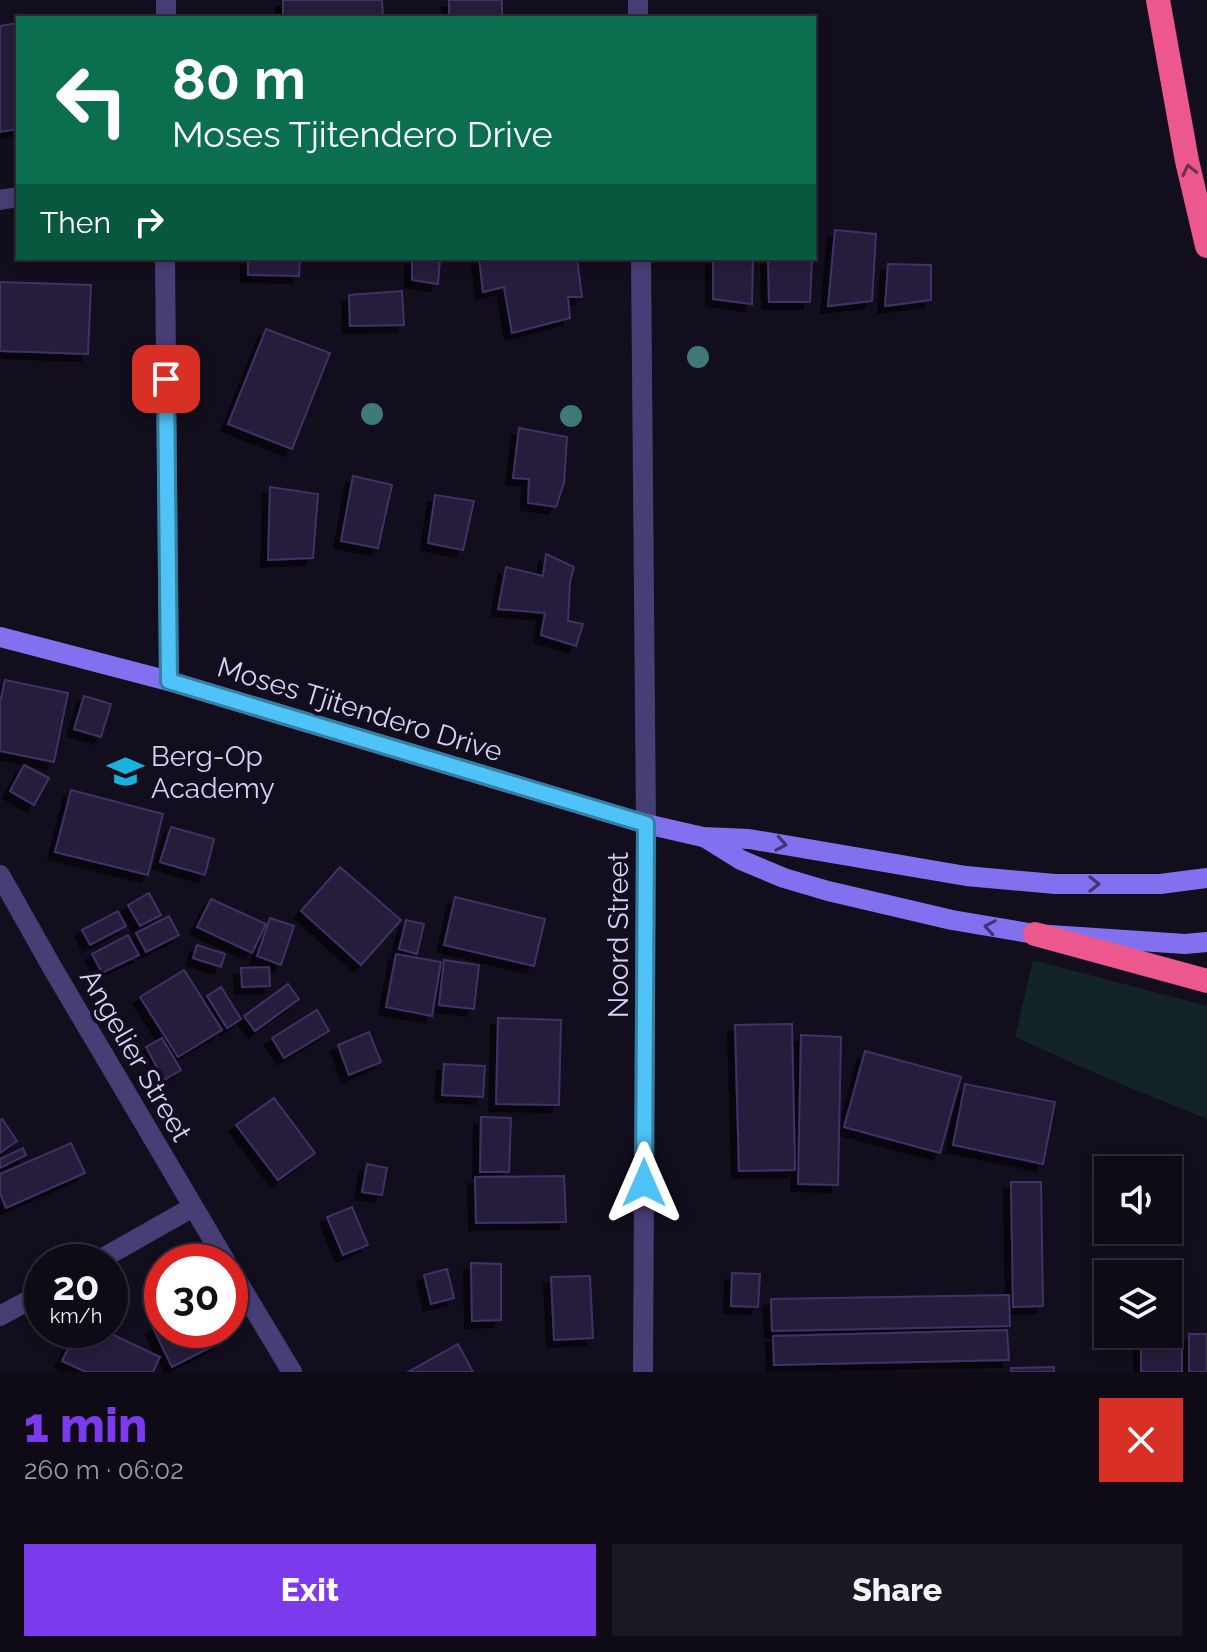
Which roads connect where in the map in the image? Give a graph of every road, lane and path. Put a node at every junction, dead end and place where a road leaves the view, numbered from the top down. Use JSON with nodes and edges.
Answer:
{"nodes":[{"id":1,"x":1158,"y":0,"type":"edge"},
{"id":2,"x":1207,"y":246,"type":"edge"},
{"id":3,"x":165,"y":260,"type":"edge"},
{"id":4,"x":641,"y":260,"type":"edge"},
{"id":5,"x":0,"y":637,"type":"edge"},
{"id":6,"x":169,"y":681,"type":"junction"},
{"id":7,"x":646,"y":824,"type":"junction"},
{"id":8,"x":703,"y":837,"type":"junction"},
{"id":9,"x":0,"y":875,"type":"edge"},
{"id":10,"x":1207,"y":878,"type":"edge"},
{"id":11,"x":1035,"y":934,"type":"junction"},
{"id":12,"x":1207,"y":942,"type":"edge"},
{"id":13,"x":1207,"y":981,"type":"edge"},
{"id":14,"x":193,"y":1207,"type":"junction"},
{"id":15,"x":128,"y":1244,"type":"edge"},
{"id":16,"x":215,"y":1244,"type":"edge"},
{"id":17,"x":248,"y":1299,"type":"edge"},
{"id":18,"x":24,"y":1303,"type":"edge"},
{"id":19,"x":0,"y":1316,"type":"edge"},
{"id":20,"x":292,"y":1372,"type":"edge"},
{"id":21,"x":643,"y":1372,"type":"edge"}],
"edges":[{"from":2,"to":1,"type":"highway","one_way":true},
{"from":3,"to":6,"type":"street"},
{"from":4,"to":7,"type":"street","name":"Noord Street"},
{"from":5,"to":6,"type":"main road","name":"Moses Tjitendero Drive"},
{"from":6,"to":7,"type":"main road","name":"Moses Tjitendero Drive"},
{"from":7,"to":8,"type":"main road","name":"Moses Tjitendero Drive"},
{"from":7,"to":21,"type":"street","name":"Noord Street"},
{"from":8,"to":10,"type":"main road","name":"Moses Tjitendero Drive","one_way":true},
{"from":11,"to":8,"type":"main road","name":"Moses Tjitendero Drive","one_way":true},
{"from":9,"to":14,"type":"street","name":"Angelier Street"},
{"from":11,"to":12,"type":"main road","name":"Moses Tjitendero Drive"},
{"from":11,"to":13,"type":"highway"},
{"from":14,"to":15,"type":"street"},
{"from":14,"to":16,"type":"street","name":"Angelier Street"},
{"from":17,"to":20,"type":"street"},
{"from":18,"to":19,"type":"street"}]}
